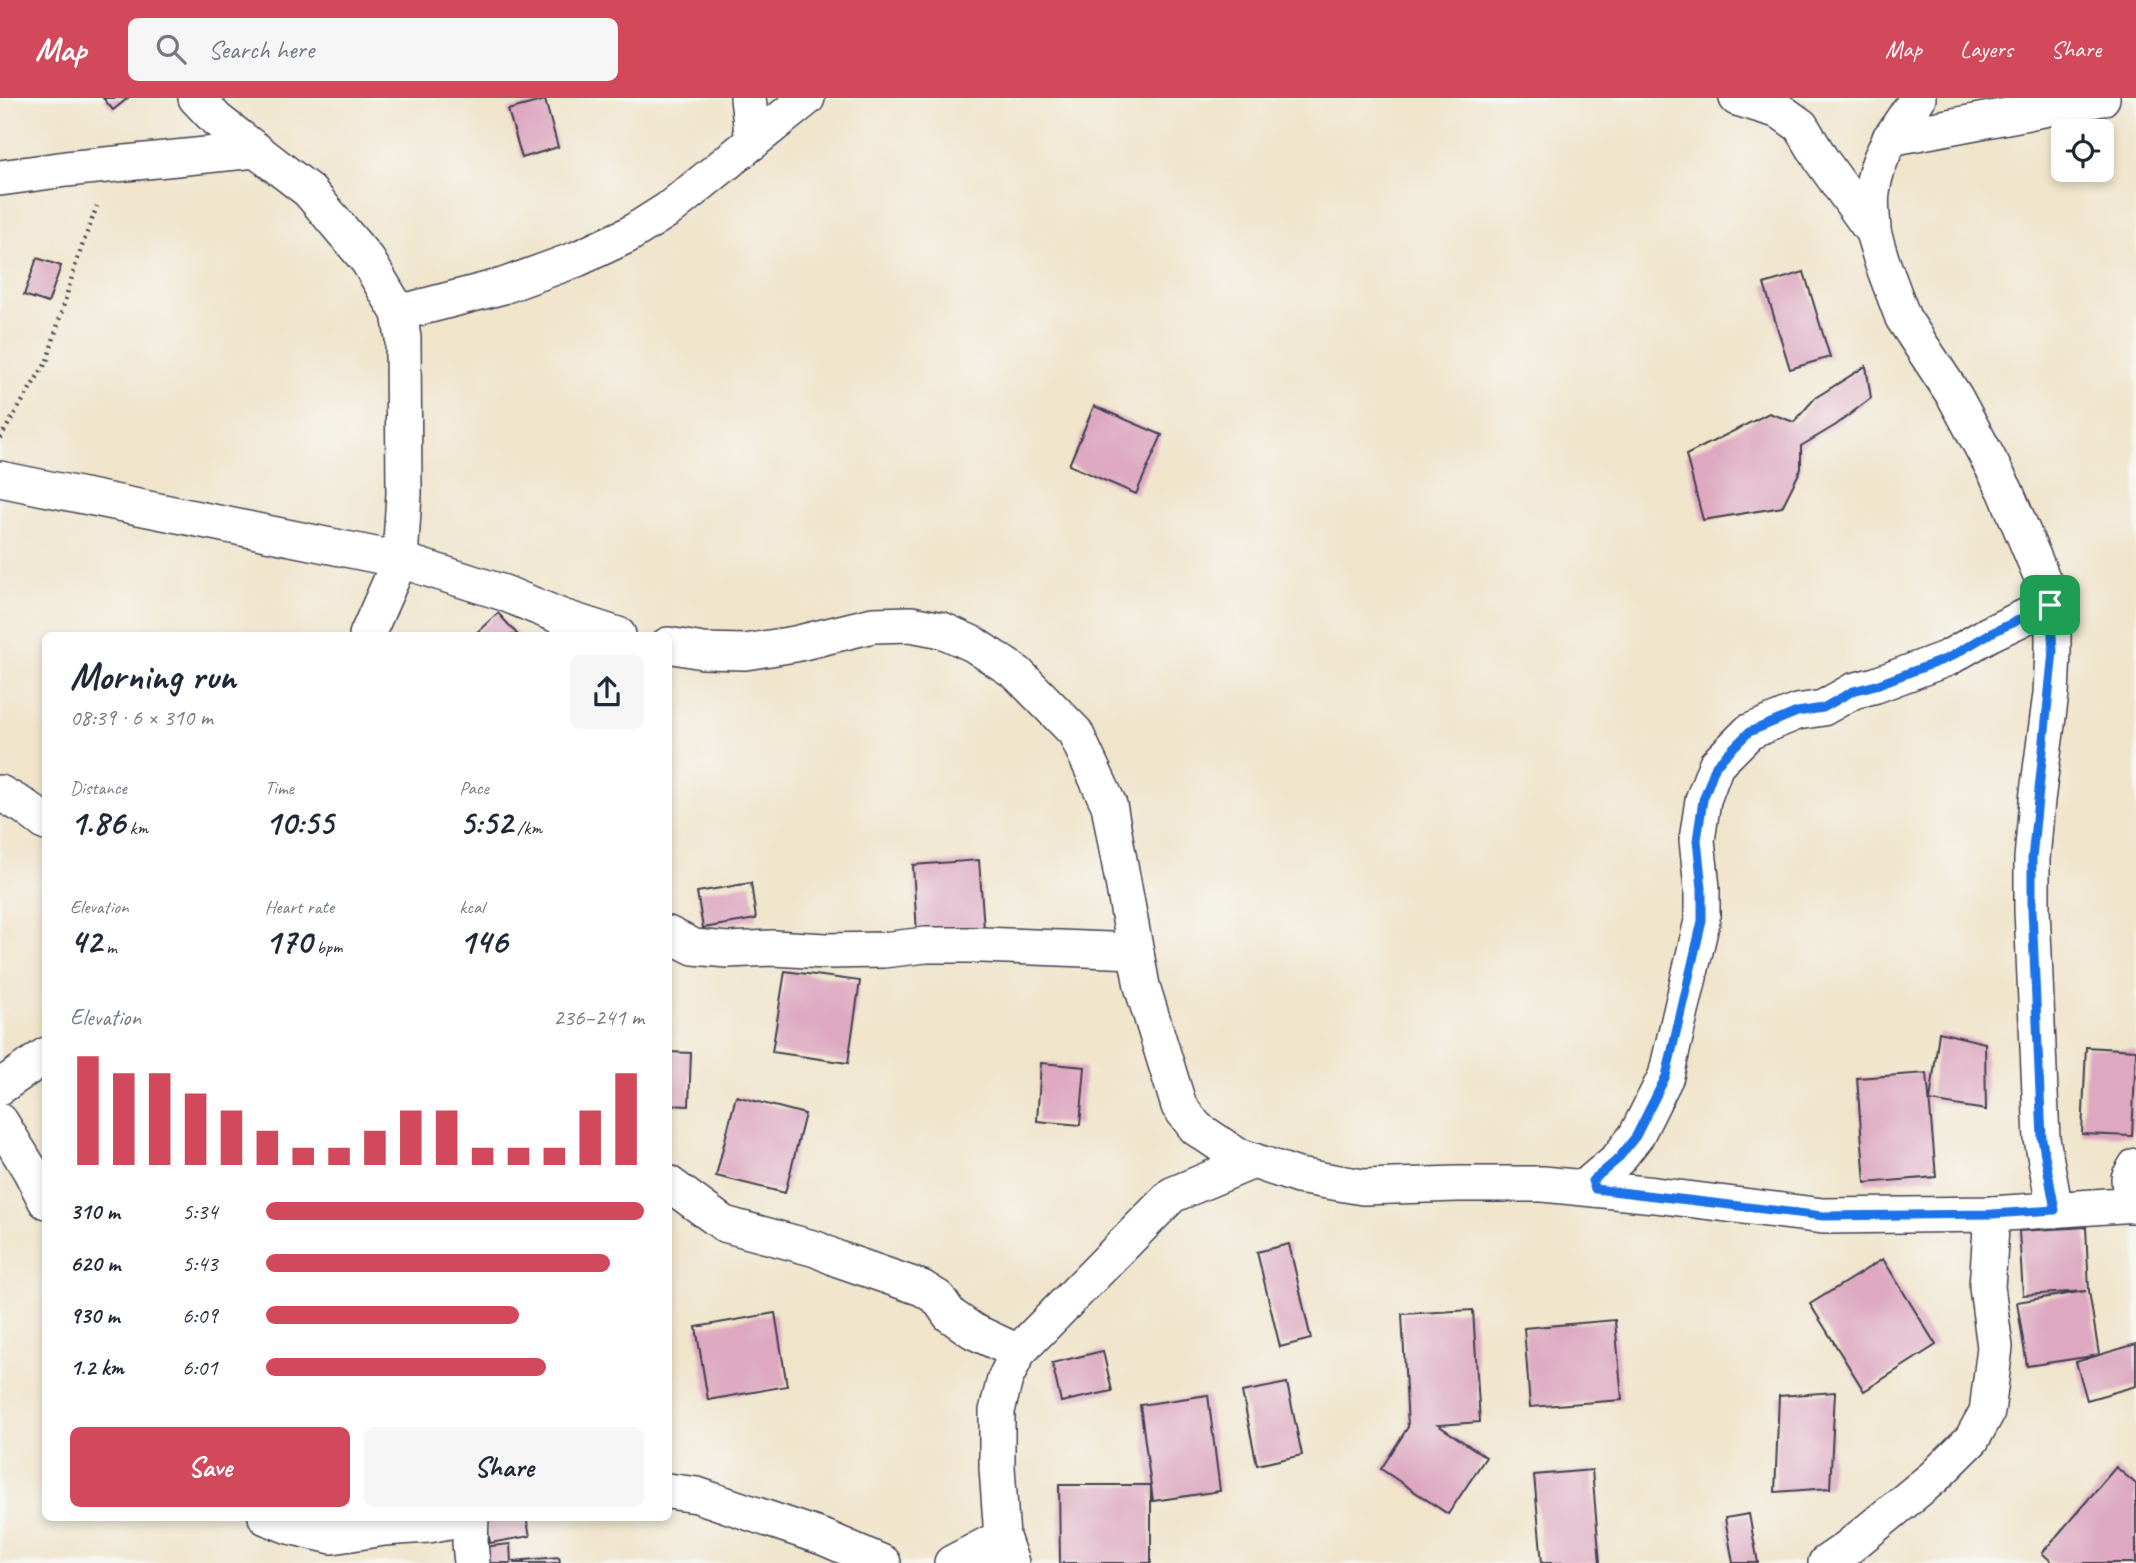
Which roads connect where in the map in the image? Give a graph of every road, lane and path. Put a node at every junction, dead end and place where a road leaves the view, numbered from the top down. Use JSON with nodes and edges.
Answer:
{"nodes":[{"id":1,"x":196,"y":98,"type":"edge"},
{"id":2,"x":748,"y":98,"type":"edge"},
{"id":3,"x":807,"y":98,"type":"edge"},
{"id":4,"x":1737,"y":98,"type":"edge"},
{"id":5,"x":1918,"y":98,"type":"edge"},
{"id":6,"x":2102,"y":98,"type":"edge"},
{"id":7,"x":1890,"y":138,"type":"junction"},
{"id":8,"x":753,"y":142,"type":"junction"},
{"id":9,"x":256,"y":150,"type":"junction"},
{"id":10,"x":111,"y":166,"type":"junction"},
{"id":11,"x":0,"y":178,"type":"edge"},
{"id":12,"x":1873,"y":232,"type":"junction"},
{"id":13,"x":399,"y":313,"type":"junction"},
{"id":14,"x":0,"y":438,"type":"edge"},
{"id":15,"x":0,"y":479,"type":"edge"},
{"id":16,"x":400,"y":560,"type":"junction"},
{"id":17,"x":2050,"y":605,"type":"junction"},
{"id":18,"x":368,"y":632,"type":"edge"},
{"id":19,"x":609,"y":632,"type":"edge"},
{"id":20,"x":672,"y":646,"type":"edge"},
{"id":21,"x":0,"y":793,"type":"edge"},
{"id":22,"x":42,"y":820,"type":"edge"},
{"id":23,"x":672,"y":936,"type":"edge"},
{"id":24,"x":1136,"y":951,"type":"junction"},
{"id":25,"x":42,"y":1058,"type":"edge"},
{"id":26,"x":0,"y":1087,"type":"edge"},
{"id":27,"x":0,"y":1121,"type":"edge"},
{"id":28,"x":1253,"y":1161,"type":"junction"},
{"id":29,"x":2136,"y":1166,"type":"edge"},
{"id":30,"x":672,"y":1186,"type":"edge"},
{"id":31,"x":1595,"y":1189,"type":"junction"},
{"id":32,"x":42,"y":1193,"type":"edge"},
{"id":33,"x":2133,"y":1205,"type":"edge"},
{"id":34,"x":2055,"y":1210,"type":"junction"},
{"id":35,"x":1992,"y":1214,"type":"junction"},
{"id":36,"x":1018,"y":1352,"type":"junction"},
{"id":37,"x":672,"y":1492,"type":"edge"},
{"id":38,"x":276,"y":1521,"type":"edge"},
{"id":39,"x":447,"y":1521,"type":"edge"},
{"id":40,"x":470,"y":1521,"type":"edge"},
{"id":41,"x":1006,"y":1550,"type":"edge"},
{"id":42,"x":472,"y":1563,"type":"edge"},
{"id":43,"x":883,"y":1563,"type":"edge"},
{"id":44,"x":951,"y":1563,"type":"edge"},
{"id":45,"x":1826,"y":1563,"type":"edge"}],
"edges":[{"from":1,"to":9,"type":"street"},
{"from":2,"to":8,"type":"street"},
{"from":3,"to":8,"type":"street"},
{"from":4,"to":12,"type":"street"},
{"from":5,"to":7,"type":"street"},
{"from":6,"to":7,"type":"street"},
{"from":7,"to":12,"type":"street"},
{"from":8,"to":13,"type":"street"},
{"from":9,"to":10,"type":"street"},
{"from":9,"to":13,"type":"street"},
{"from":10,"to":11,"type":"street"},
{"from":10,"to":14,"type":"path"},
{"from":12,"to":17,"type":"street"},
{"from":13,"to":16,"type":"street"},
{"from":15,"to":16,"type":"street"},
{"from":16,"to":18,"type":"street"},
{"from":16,"to":19,"type":"street"},
{"from":17,"to":31,"type":"street"},
{"from":17,"to":34,"type":"street"},
{"from":20,"to":24,"type":"street"},
{"from":21,"to":22,"type":"street"},
{"from":23,"to":24,"type":"street"},
{"from":24,"to":28,"type":"street"},
{"from":25,"to":26,"type":"street"},
{"from":27,"to":32,"type":"street"},
{"from":28,"to":31,"type":"street"},
{"from":28,"to":36,"type":"street"},
{"from":29,"to":33,"type":"street"},
{"from":30,"to":36,"type":"street"},
{"from":31,"to":35,"type":"street"},
{"from":33,"to":34,"type":"street"},
{"from":34,"to":35,"type":"street"},
{"from":35,"to":45,"type":"street"},
{"from":36,"to":41,"type":"street"},
{"from":37,"to":43,"type":"street"},
{"from":38,"to":39,"type":"street"},
{"from":40,"to":42,"type":"street"},
{"from":41,"to":44,"type":"street"}]}
